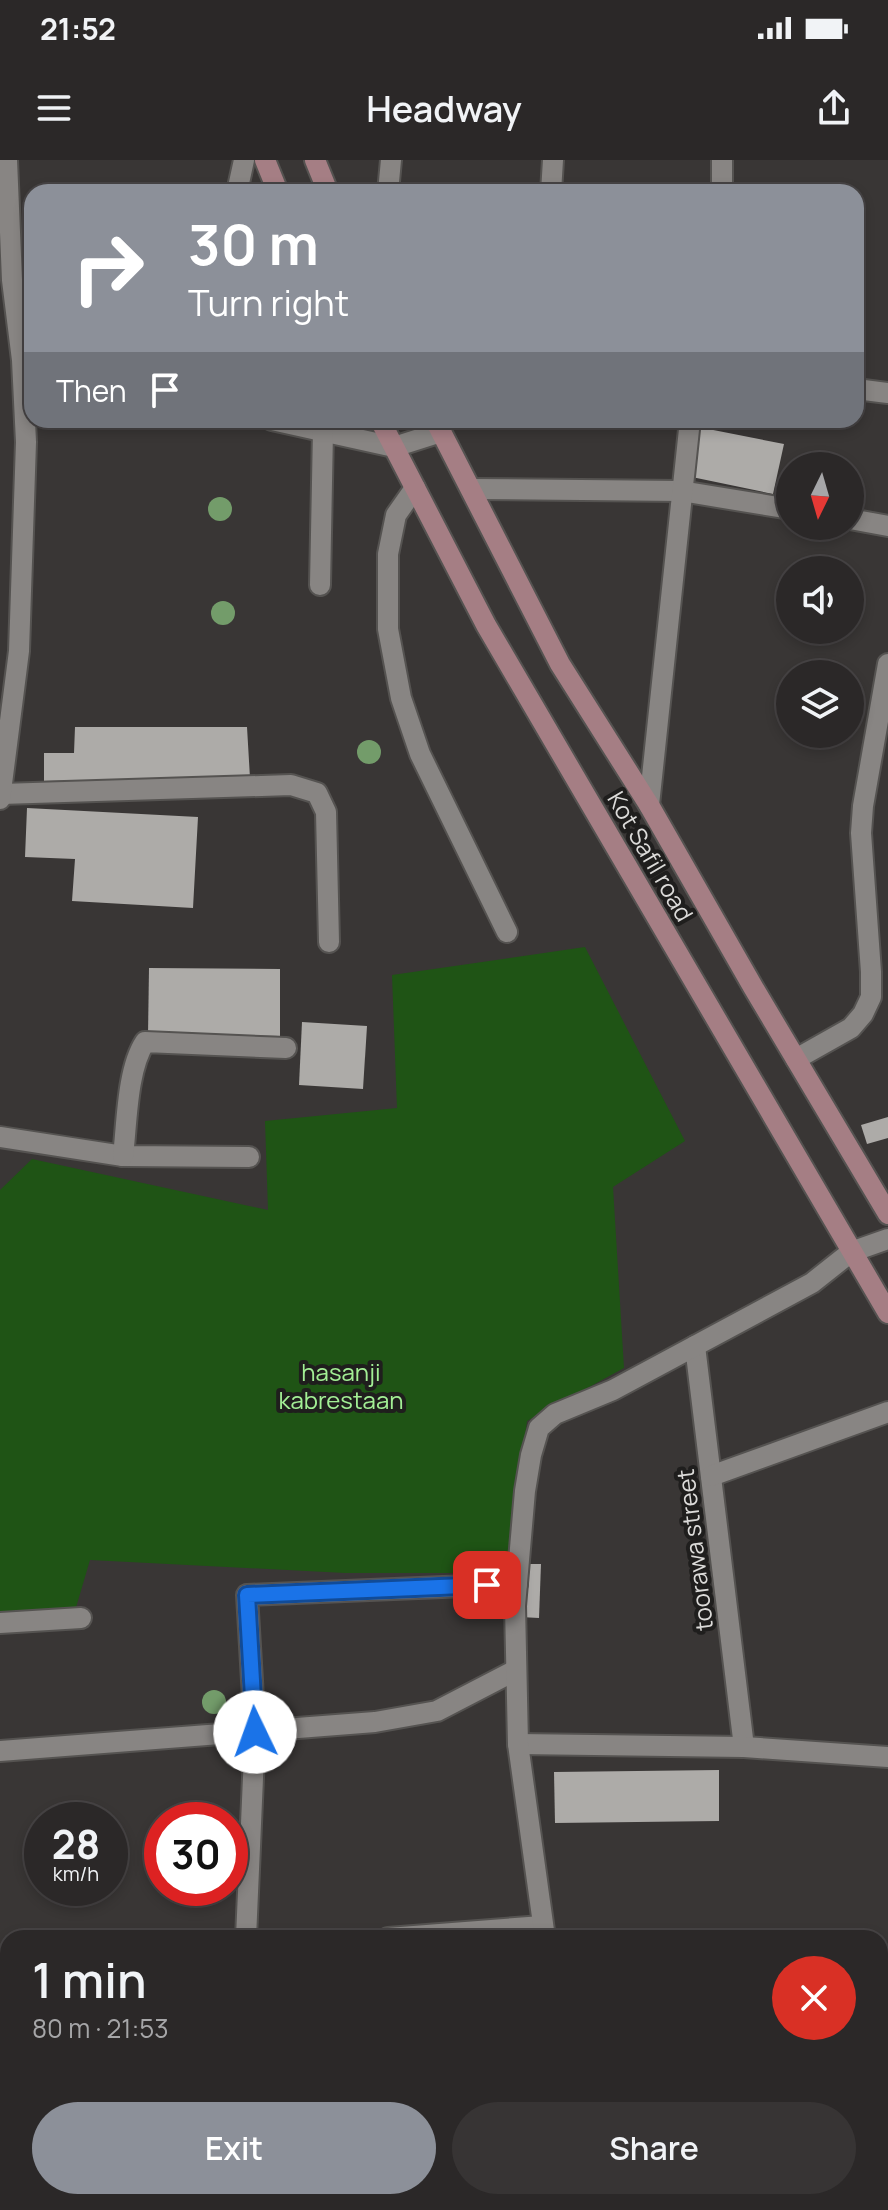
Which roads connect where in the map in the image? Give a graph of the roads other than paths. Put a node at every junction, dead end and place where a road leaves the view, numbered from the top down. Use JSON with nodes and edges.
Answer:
{"nodes":[{"id":1,"x":7,"y":160,"type":"edge"},
{"id":2,"x":244,"y":160,"type":"edge"},
{"id":3,"x":265,"y":160,"type":"edge"},
{"id":4,"x":315,"y":160,"type":"edge"},
{"id":5,"x":391,"y":160,"type":"edge"},
{"id":6,"x":553,"y":160,"type":"edge"},
{"id":7,"x":722,"y":160,"type":"edge"},
{"id":8,"x":239,"y":184,"type":"edge"},
{"id":9,"x":275,"y":184,"type":"edge"},
{"id":10,"x":325,"y":184,"type":"edge"},
{"id":11,"x":389,"y":184,"type":"edge"},
{"id":12,"x":552,"y":184,"type":"edge"},
{"id":13,"x":722,"y":184,"type":"edge"},
{"id":14,"x":6,"y":282,"type":"edge"},
{"id":15,"x":24,"y":348,"type":"edge"},
{"id":16,"x":864,"y":390,"type":"edge"},
{"id":17,"x":888,"y":393,"type":"edge"},
{"id":18,"x":26,"y":428,"type":"edge"},
{"id":19,"x":309,"y":428,"type":"edge"},
{"id":20,"x":384,"y":428,"type":"edge"},
{"id":21,"x":434,"y":428,"type":"edge"},
{"id":22,"x":439,"y":428,"type":"edge"},
{"id":23,"x":689,"y":428,"type":"edge"},
{"id":24,"x":323,"y":431,"type":"junction"},
{"id":25,"x":394,"y":447,"type":"junction"},
{"id":26,"x":415,"y":488,"type":"junction"},
{"id":27,"x":471,"y":489,"type":"junction"},
{"id":28,"x":681,"y":491,"type":"junction"},
{"id":29,"x":776,"y":507,"type":"edge"},
{"id":30,"x":864,"y":522,"type":"edge"},
{"id":31,"x":888,"y":526,"type":"edge"},
{"id":32,"x":320,"y":585,"type":"dead end"},
{"id":33,"x":888,"y":664,"type":"edge"},
{"id":34,"x":1,"y":796,"type":"edge"},
{"id":35,"x":649,"y":805,"type":"junction"},
{"id":36,"x":507,"y":932,"type":"dead end"},
{"id":37,"x":329,"y":942,"type":"dead end"},
{"id":38,"x":286,"y":1048,"type":"dead end"},
{"id":39,"x":796,"y":1059,"type":"junction"},
{"id":40,"x":0,"y":1137,"type":"edge"},
{"id":41,"x":123,"y":1156,"type":"junction"},
{"id":42,"x":249,"y":1157,"type":"dead end"},
{"id":43,"x":888,"y":1214,"type":"edge"},
{"id":44,"x":888,"y":1239,"type":"edge"},
{"id":45,"x":851,"y":1252,"type":"junction"},
{"id":46,"x":888,"y":1313,"type":"edge"},
{"id":47,"x":695,"y":1346,"type":"junction"},
{"id":48,"x":888,"y":1412,"type":"edge"},
{"id":49,"x":711,"y":1476,"type":"junction"},
{"id":50,"x":517,"y":1584,"type":"junction"},
{"id":51,"x":81,"y":1618,"type":"dead end"},
{"id":52,"x":0,"y":1623,"type":"edge"},
{"id":53,"x":516,"y":1670,"type":"junction"},
{"id":54,"x":255,"y":1732,"type":"junction"},
{"id":55,"x":518,"y":1744,"type":"junction"},
{"id":56,"x":744,"y":1747,"type":"junction"},
{"id":57,"x":0,"y":1751,"type":"edge"},
{"id":58,"x":888,"y":1757,"type":"edge"},
{"id":59,"x":246,"y":1930,"type":"edge"},
{"id":60,"x":543,"y":1930,"type":"edge"}],
"edges":[{"from":1,"to":14,"type":"street"},
{"from":2,"to":8,"type":"street"},
{"from":3,"to":9,"type":"main road"},
{"from":4,"to":10,"type":"main road"},
{"from":5,"to":11,"type":"street"},
{"from":6,"to":12,"type":"street"},
{"from":7,"to":13,"type":"street"},
{"from":14,"to":15,"type":"street"},
{"from":16,"to":17,"type":"street"},
{"from":18,"to":34,"type":"street"},
{"from":19,"to":24,"type":"street"},
{"from":20,"to":25,"type":"main road","name":"Kot Safil road"},
{"from":21,"to":25,"type":"street"},
{"from":22,"to":27,"type":"main road","name":"Kot Safil road"},
{"from":23,"to":28,"type":"street"},
{"from":24,"to":25,"type":"street"},
{"from":24,"to":32,"type":"street"},
{"from":25,"to":26,"type":"main road","name":"Kot Safil road"},
{"from":26,"to":36,"type":"street"},
{"from":26,"to":45,"type":"main road","name":"Kot Safil road"},
{"from":27,"to":28,"type":"street"},
{"from":27,"to":35,"type":"main road","name":"Kot Safil road"},
{"from":28,"to":29,"type":"street"},
{"from":28,"to":35,"type":"street"},
{"from":30,"to":31,"type":"street"},
{"from":33,"to":39,"type":"street"},
{"from":34,"to":37,"type":"street"},
{"from":35,"to":39,"type":"main road","name":"Kot Safil road"},
{"from":38,"to":41,"type":"street"},
{"from":39,"to":43,"type":"main road","name":"Kot Safil road"},
{"from":40,"to":41,"type":"street"},
{"from":41,"to":42,"type":"street"},
{"from":44,"to":45,"type":"street"},
{"from":45,"to":46,"type":"main road","name":"Kot Safil road"},
{"from":45,"to":47,"type":"street"},
{"from":47,"to":49,"type":"street","name":"toorawa street"},
{"from":47,"to":50,"type":"street"},
{"from":48,"to":49,"type":"street"},
{"from":49,"to":56,"type":"street","name":"toorawa street"},
{"from":50,"to":53,"type":"street"},
{"from":50,"to":54,"type":"street"},
{"from":51,"to":52,"type":"street"},
{"from":53,"to":54,"type":"street"},
{"from":53,"to":55,"type":"street"},
{"from":54,"to":57,"type":"street"},
{"from":54,"to":59,"type":"street"},
{"from":55,"to":56,"type":"street"},
{"from":55,"to":60,"type":"street"},
{"from":56,"to":58,"type":"street"}]}
